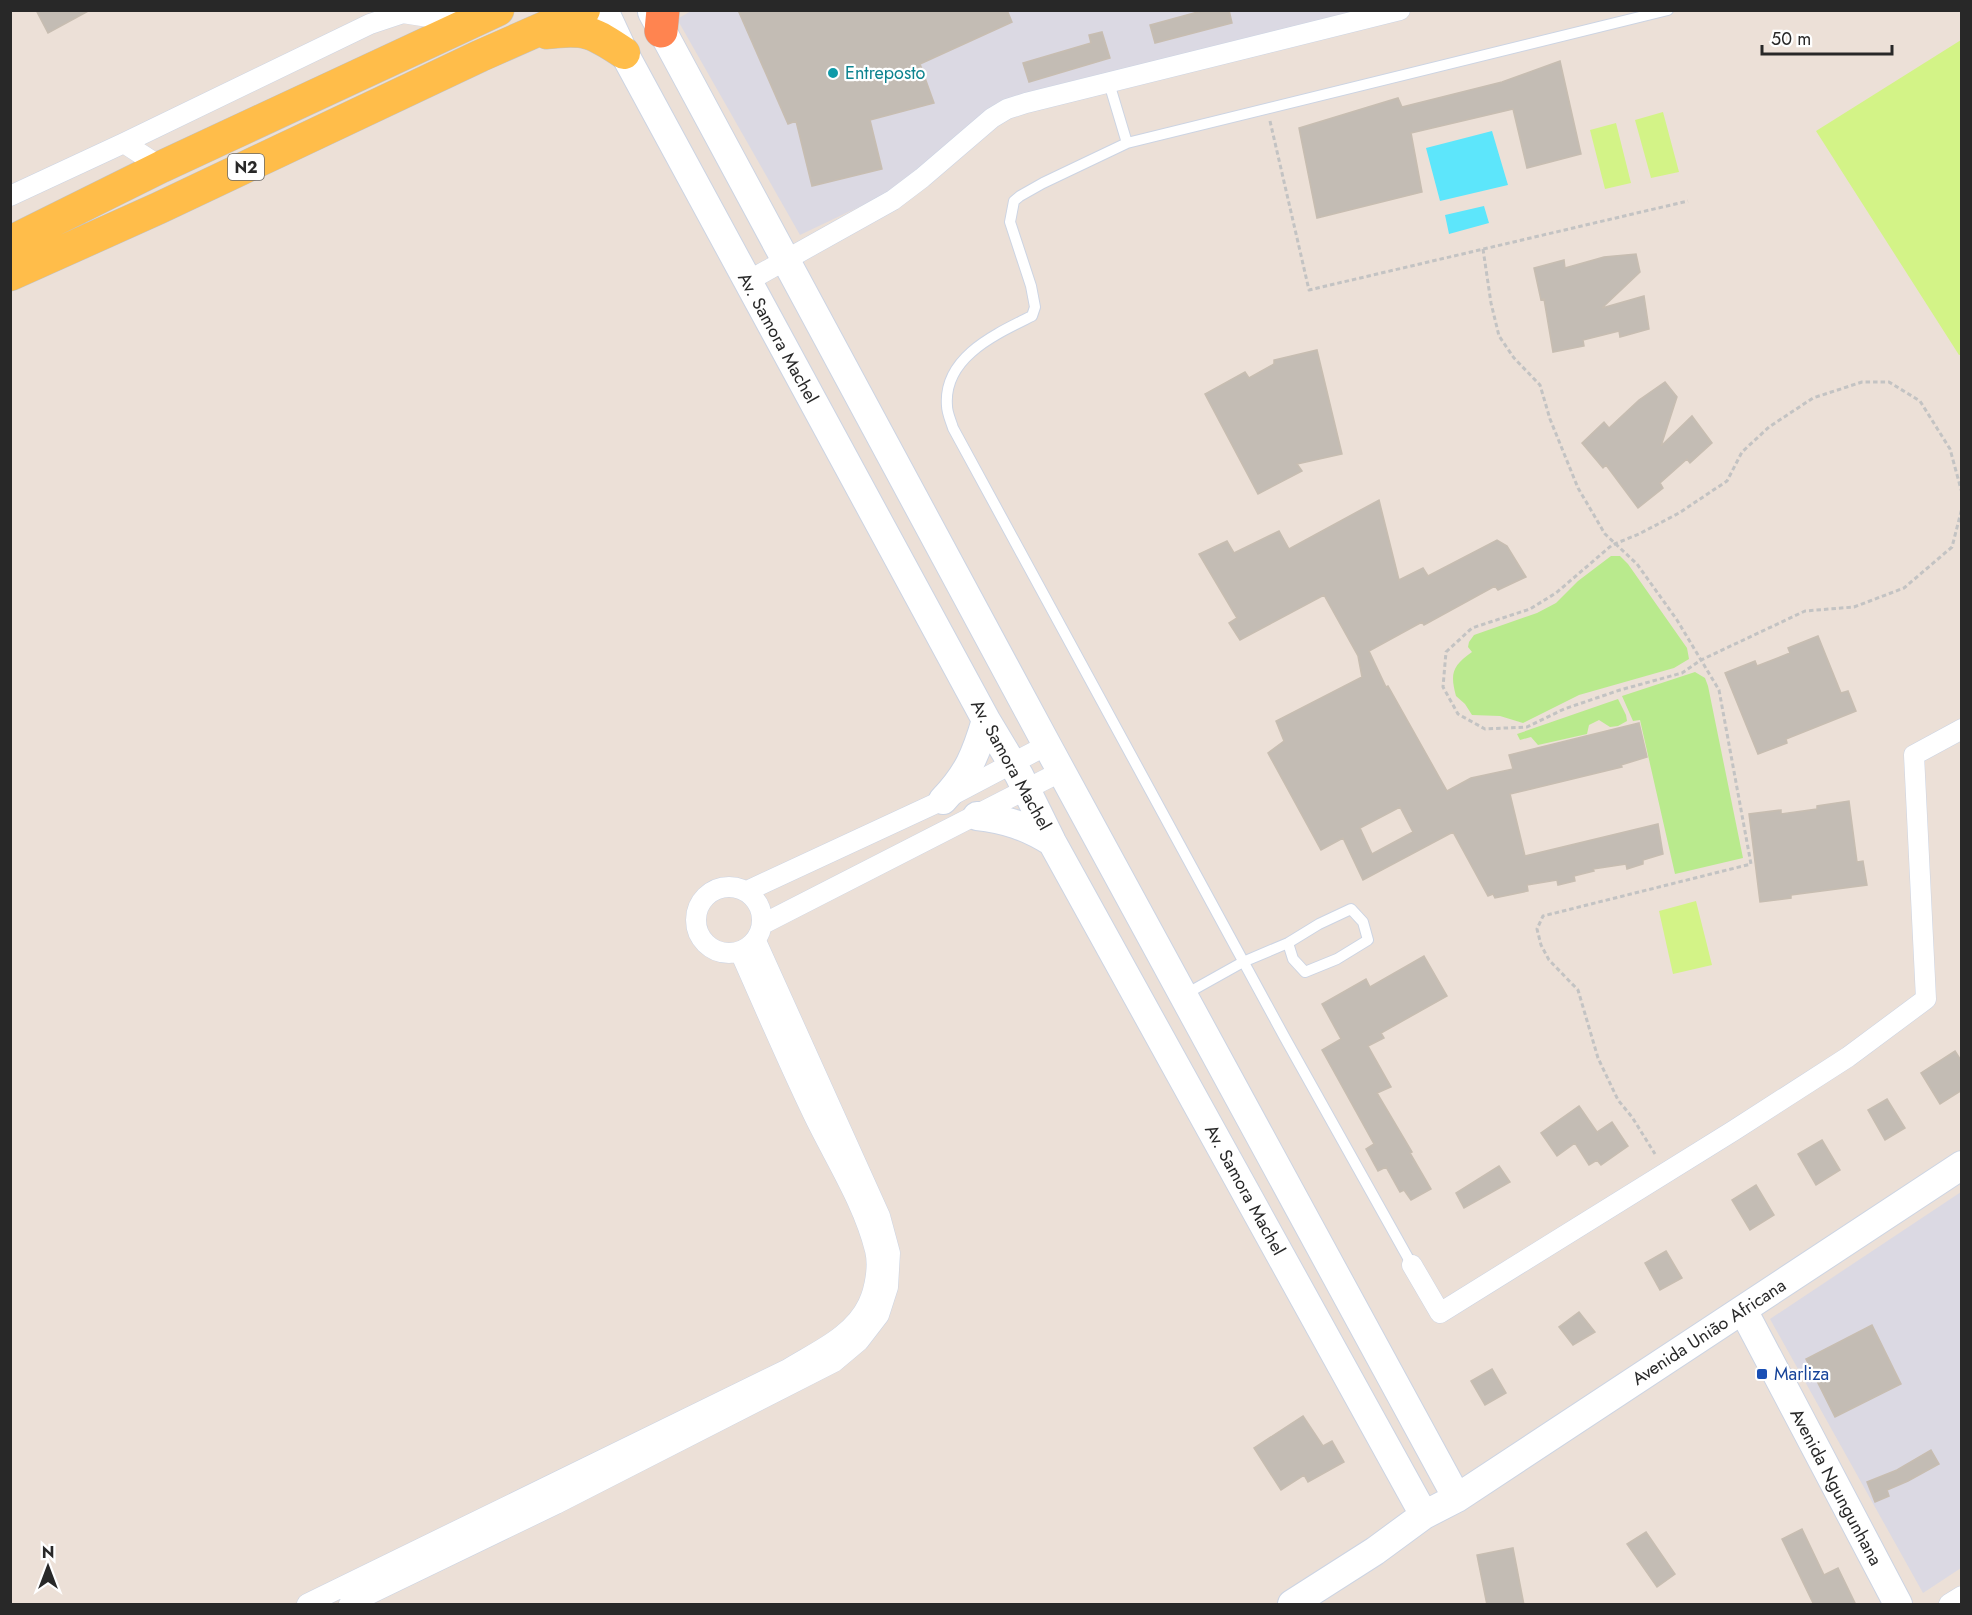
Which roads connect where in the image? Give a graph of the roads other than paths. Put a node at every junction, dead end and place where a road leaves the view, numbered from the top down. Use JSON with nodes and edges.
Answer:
{"nodes":[{"id":1,"x":498,"y":10,"type":"edge"},
{"id":2,"x":584,"y":10,"type":"edge"},
{"id":3,"x":604,"y":10,"type":"edge"},
{"id":4,"x":1400,"y":10,"type":"edge"},
{"id":5,"x":1668,"y":10,"type":"edge"},
{"id":6,"x":658,"y":17,"type":"edge"},
{"id":7,"x":470,"y":24,"type":"junction"},
{"id":8,"x":530,"y":35,"type":"junction"},
{"id":9,"x":624,"y":53,"type":"junction"},
{"id":10,"x":1109,"y":83,"type":"junction"},
{"id":11,"x":124,"y":143,"type":"junction"},
{"id":12,"x":1127,"y":143,"type":"junction"},
{"id":13,"x":161,"y":167,"type":"junction"},
{"id":14,"x":10,"y":196,"type":"edge"},
{"id":15,"x":10,"y":242,"type":"edge"},
{"id":16,"x":786,"y":259,"type":"junction"},
{"id":17,"x":10,"y":275,"type":"edge"},
{"id":18,"x":748,"y":281,"type":"junction"},
{"id":19,"x":986,"y":720,"type":"junction"},
{"id":20,"x":1962,"y":729,"type":"edge"},
{"id":21,"x":1047,"y":746,"type":"junction"},
{"id":22,"x":1011,"y":763,"type":"junction"},
{"id":23,"x":1062,"y":771,"type":"junction"},
{"id":24,"x":1026,"y":788,"type":"junction"},
{"id":25,"x":943,"y":800,"type":"junction"},
{"id":26,"x":977,"y":816,"type":"junction"},
{"id":27,"x":1053,"y":842,"type":"junction"},
{"id":28,"x":747,"y":891,"type":"junction"},
{"id":29,"x":753,"y":939,"type":"junction"},
{"id":30,"x":1288,"y":943,"type":"junction"},
{"id":31,"x":1243,"y":962,"type":"junction"},
{"id":32,"x":1183,"y":995,"type":"junction"},
{"id":33,"x":1962,"y":1166,"type":"edge"},
{"id":34,"x":1412,"y":1265,"type":"joint"},
{"id":35,"x":1743,"y":1310,"type":"junction"},
{"id":36,"x":1431,"y":1451,"type":"junction"},
{"id":37,"x":1401,"y":1472,"type":"junction"},
{"id":38,"x":1496,"y":1472,"type":"junction"},
{"id":39,"x":1456,"y":1498,"type":"junction"},
{"id":40,"x":1424,"y":1515,"type":"junction"},
{"id":41,"x":1375,"y":1551,"type":"junction"},
{"id":42,"x":1962,"y":1596,"type":"edge"},
{"id":43,"x":307,"y":1605,"type":"edge"},
{"id":44,"x":349,"y":1605,"type":"edge"},
{"id":45,"x":1292,"y":1605,"type":"edge"},
{"id":46,"x":1898,"y":1605,"type":"edge"},
{"id":47,"x":1949,"y":1605,"type":"edge"}],
"edges":[{"from":1,"to":7,"type":"main road","number":"N2"},
{"from":2,"to":8,"type":"main road","number":"N2"},
{"from":3,"to":9,"type":"main road","name":"Av. Samora Machel"},
{"from":4,"to":10,"type":"street"},
{"from":5,"to":12,"type":"lane"},
{"from":6,"to":16,"type":"main road"},
{"from":7,"to":11,"type":"street"},
{"from":7,"to":13,"type":"main road","number":"N2"},
{"from":8,"to":9,"type":"main road"},
{"from":8,"to":17,"type":"main road","number":"N2"},
{"from":9,"to":18,"type":"main road","name":"Av. Samora Machel"},
{"from":10,"to":12,"type":"lane"},
{"from":10,"to":16,"type":"street"},
{"from":11,"to":13,"type":"street"},
{"from":11,"to":14,"type":"street"},
{"from":12,"to":31,"type":"lane"},
{"from":13,"to":15,"type":"main road","number":"N2"},
{"from":16,"to":18,"type":"street"},
{"from":16,"to":21,"type":"main road"},
{"from":18,"to":19,"type":"main road","name":"Av. Samora Machel"},
{"from":19,"to":22,"type":"main road","name":"Av. Samora Machel"},
{"from":19,"to":25,"type":"main road"},
{"from":20,"to":34,"type":"street"},
{"from":21,"to":22,"type":"street"},
{"from":21,"to":23,"type":"main road"},
{"from":22,"to":24,"type":"main road","name":"Av. Samora Machel"},
{"from":22,"to":25,"type":"street"},
{"from":23,"to":24,"type":"street"},
{"from":23,"to":32,"type":"main road"},
{"from":24,"to":26,"type":"street"},
{"from":24,"to":27,"type":"main road","name":"Av. Samora Machel"},
{"from":25,"to":28,"type":"street"},
{"from":26,"to":27,"type":"main road"},
{"from":26,"to":29,"type":"street"},
{"from":27,"to":37,"type":"main road","name":"Av. Samora Machel"},
{"from":28,"to":29,"type":"street"},
{"from":28,"to":29,"type":"street"},
{"from":29,"to":43,"type":"street"},
{"from":29,"to":44,"type":"street"},
{"from":30,"to":30,"type":"lane"},
{"from":30,"to":31,"type":"lane"},
{"from":31,"to":32,"type":"lane"},
{"from":31,"to":34,"type":"lane"},
{"from":32,"to":36,"type":"main road"},
{"from":33,"to":35,"type":"main road","name":"Avenida União Africana"},
{"from":35,"to":38,"type":"main road","name":"Avenida União Africana"},
{"from":35,"to":46,"type":"main road","name":"Avenida Ngungunhana"},
{"from":36,"to":38,"type":"main road"},
{"from":36,"to":39,"type":"main road"},
{"from":37,"to":40,"type":"main road","name":"Av. Samora Machel"},
{"from":37,"to":41,"type":"main road"},
{"from":38,"to":39,"type":"main road","name":"Avenida União Africana"},
{"from":39,"to":40,"type":"main road","name":"Avenida União Africana"},
{"from":40,"to":41,"type":"main road","name":"Avenida União Africana"},
{"from":41,"to":45,"type":"main road","name":"Avenida União Africana"},
{"from":42,"to":47,"type":"street"}]}
